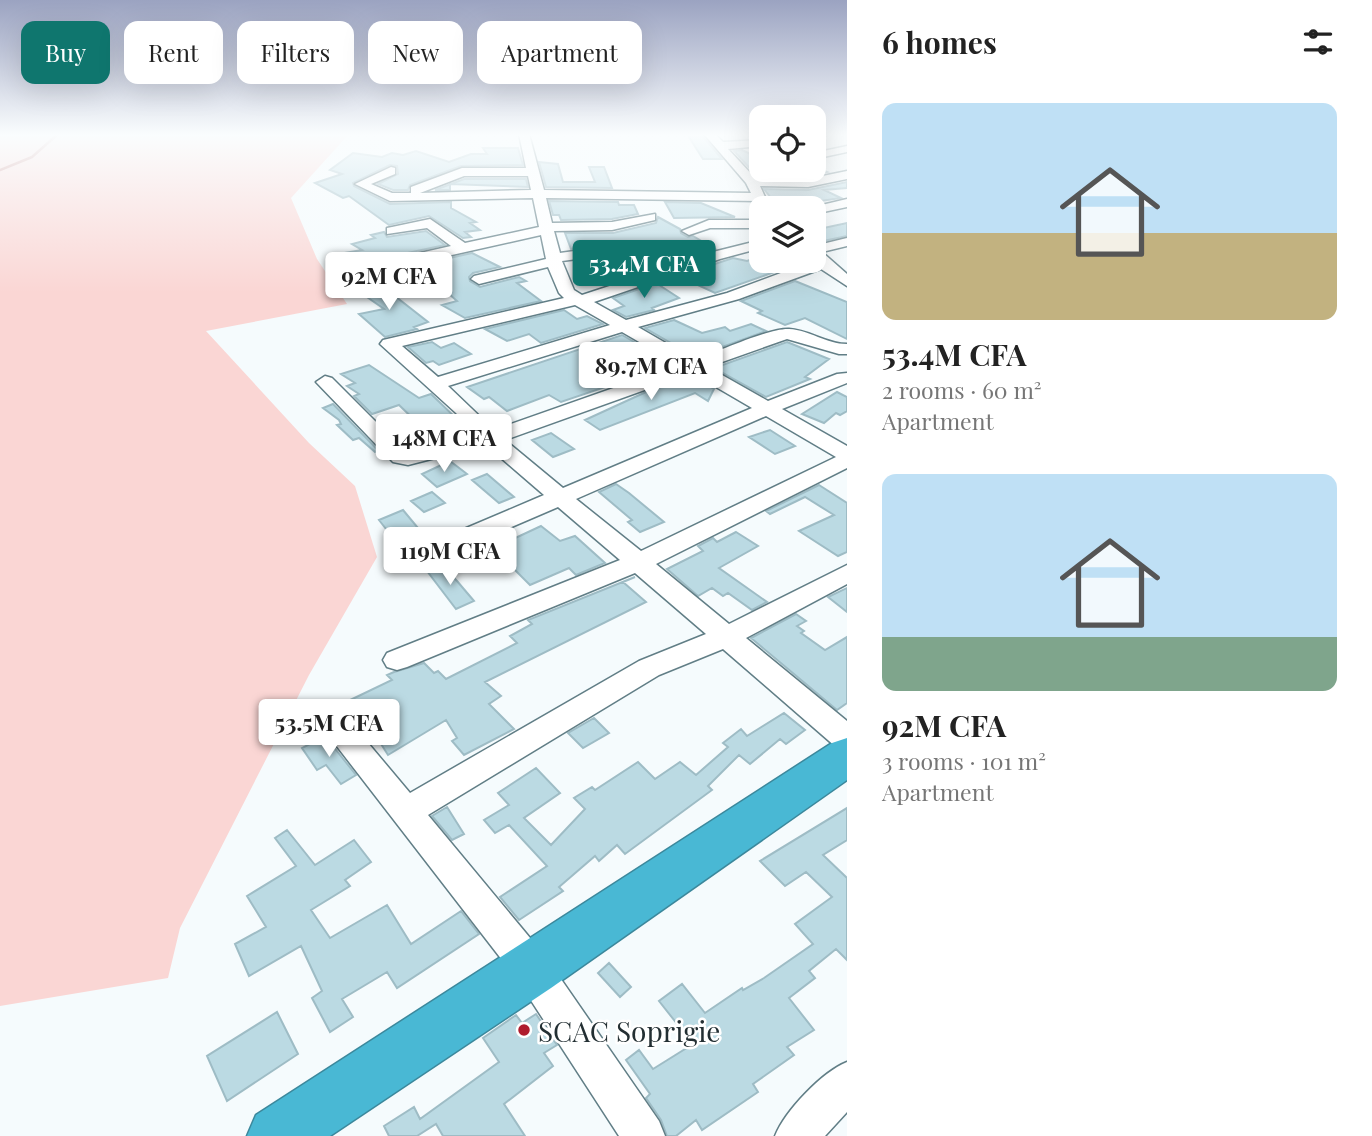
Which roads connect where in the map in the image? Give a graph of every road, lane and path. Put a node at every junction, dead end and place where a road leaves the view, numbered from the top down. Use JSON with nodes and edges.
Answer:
{"nodes":[{"id":1,"x":367,"y":187,"type":"edge"},
{"id":2,"x":423,"y":187,"type":"edge"},
{"id":3,"x":536,"y":187,"type":"edge"},
{"id":4,"x":538,"y":194,"type":"junction"},
{"id":5,"x":399,"y":196,"type":"junction"},
{"id":6,"x":749,"y":197,"type":"edge"},
{"id":7,"x":847,"y":203,"type":"edge"},
{"id":8,"x":826,"y":207,"type":"edge"},
{"id":9,"x":650,"y":217,"type":"dead end"},
{"id":10,"x":749,"y":224,"type":"edge"},
{"id":11,"x":546,"y":228,"type":"junction"},
{"id":12,"x":392,"y":231,"type":"dead end"},
{"id":13,"x":689,"y":231,"type":"dead end"},
{"id":14,"x":847,"y":242,"type":"edge"},
{"id":15,"x":749,"y":247,"type":"edge"},
{"id":16,"x":461,"y":248,"type":"junction"},
{"id":17,"x":826,"y":251,"type":"edge"},
{"id":18,"x":554,"y":260,"type":"junction"},
{"id":19,"x":826,"y":263,"type":"edge"},
{"id":20,"x":376,"y":267,"type":"dead end"},
{"id":21,"x":780,"y":273,"type":"edge"},
{"id":22,"x":652,"y":277,"type":"junction"},
{"id":23,"x":479,"y":279,"type":"dead end"},
{"id":24,"x":847,"y":281,"type":"edge"},
{"id":25,"x":577,"y":300,"type":"junction"},
{"id":26,"x":625,"y":328,"type":"junction"},
{"id":27,"x":847,"y":349,"type":"edge"},
{"id":28,"x":692,"y":367,"type":"junction"},
{"id":29,"x":844,"y":378,"type":"dead end"},
{"id":30,"x":325,"y":382,"type":"dead end"},
{"id":31,"x":435,"y":384,"type":"junction"},
{"id":32,"x":766,"y":409,"type":"junction"},
{"id":33,"x":490,"y":438,"type":"junction"},
{"id":34,"x":845,"y":452,"type":"edge"},
{"id":35,"x":559,"y":497,"type":"junction"},
{"id":36,"x":439,"y":549,"type":"dead end"},
{"id":37,"x":639,"y":562,"type":"junction"},
{"id":38,"x":847,"y":573,"type":"edge"},
{"id":39,"x":728,"y":636,"type":"junction"},
{"id":40,"x":397,"y":660,"type":"dead end"},
{"id":41,"x":327,"y":715,"type":"dead end"},
{"id":42,"x":847,"y":738,"type":"edge"},
{"id":43,"x":847,"y":757,"type":"edge"},
{"id":44,"x":407,"y":811,"type":"junction"},
{"id":45,"x":533,"y":969,"type":"junction"},
{"id":46,"x":847,"y":1082,"type":"edge"},
{"id":47,"x":277,"y":1136,"type":"edge"},
{"id":48,"x":644,"y":1136,"type":"edge"},
{"id":49,"x":796,"y":1136,"type":"edge"}],
"edges":[{"from":1,"to":5,"type":"street"},
{"from":2,"to":5,"type":"street"},
{"from":3,"to":4,"type":"street"},
{"from":4,"to":5,"type":"street"},
{"from":4,"to":6,"type":"street"},
{"from":4,"to":11,"type":"street"},
{"from":7,"to":8,"type":"street"},
{"from":9,"to":11,"type":"street"},
{"from":10,"to":13,"type":"street"},
{"from":11,"to":16,"type":"street"},
{"from":11,"to":18,"type":"street"},
{"from":12,"to":16,"type":"street"},
{"from":14,"to":17,"type":"street"},
{"from":15,"to":22,"type":"street"},
{"from":16,"to":20,"type":"street"},
{"from":18,"to":22,"type":"street"},
{"from":18,"to":23,"type":"street"},
{"from":18,"to":25,"type":"street"},
{"from":19,"to":24,"type":"street"},
{"from":21,"to":26,"type":"street"},
{"from":22,"to":25,"type":"street"},
{"from":25,"to":26,"type":"street"},
{"from":25,"to":31,"type":"street"},
{"from":26,"to":28,"type":"street"},
{"from":26,"to":31,"type":"street"},
{"from":27,"to":28,"type":"street"},
{"from":28,"to":32,"type":"street"},
{"from":28,"to":33,"type":"street"},
{"from":29,"to":32,"type":"street"},
{"from":30,"to":33,"type":"street"},
{"from":31,"to":33,"type":"street"},
{"from":32,"to":34,"type":"street"},
{"from":32,"to":35,"type":"street"},
{"from":33,"to":35,"type":"street"},
{"from":34,"to":37,"type":"street"},
{"from":35,"to":36,"type":"street"},
{"from":35,"to":37,"type":"street"},
{"from":37,"to":39,"type":"street"},
{"from":37,"to":40,"type":"street"},
{"from":38,"to":39,"type":"street"},
{"from":39,"to":42,"type":"street"},
{"from":39,"to":44,"type":"street"},
{"from":41,"to":44,"type":"street"},
{"from":43,"to":45,"type":"highway"},
{"from":44,"to":45,"type":"street"},
{"from":45,"to":47,"type":"highway"},
{"from":45,"to":48,"type":"street"},
{"from":46,"to":49,"type":"street"}]}
